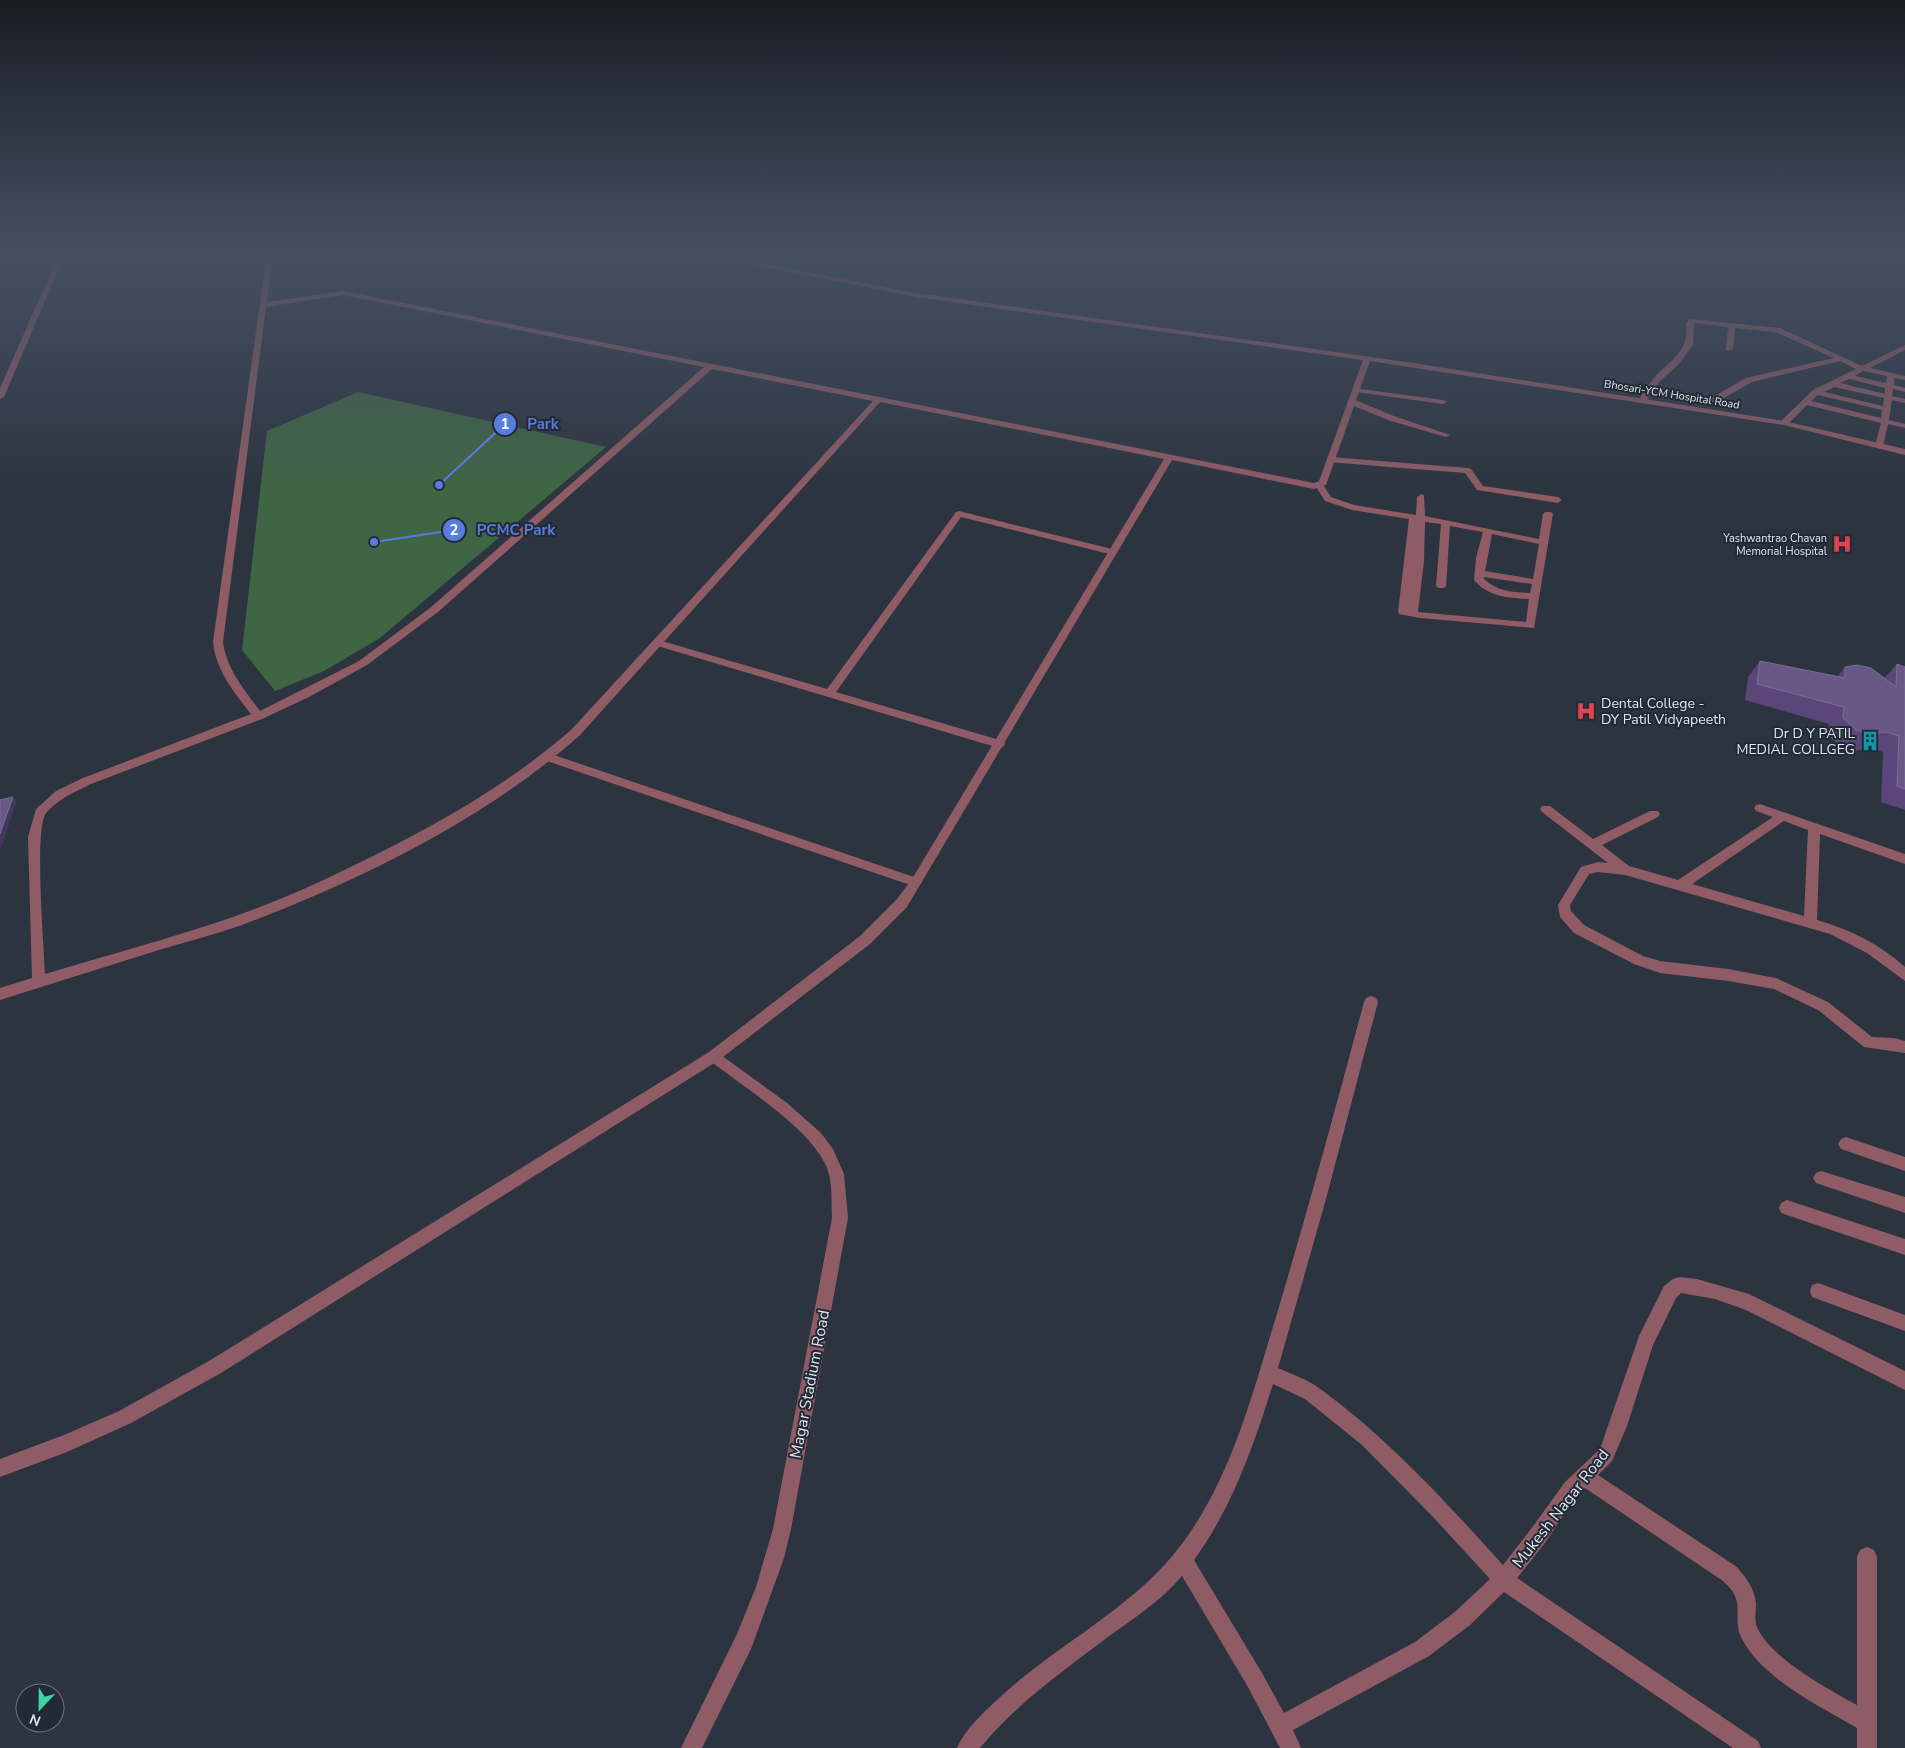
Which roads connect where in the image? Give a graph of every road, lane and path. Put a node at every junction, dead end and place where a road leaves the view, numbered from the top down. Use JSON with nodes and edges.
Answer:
{"nodes":[{"id":1,"x":28,"y":334,"type":"edge"},
{"id":2,"x":259,"y":334,"type":"edge"},
{"id":3,"x":547,"y":334,"type":"edge"},
{"id":4,"x":1188,"y":334,"type":"edge"},
{"id":5,"x":1690,"y":334,"type":"edge"},
{"id":6,"x":1731,"y":334,"type":"edge"},
{"id":7,"x":1785,"y":334,"type":"edge"},
{"id":8,"x":1905,"y":348,"type":"edge"},
{"id":9,"x":1729,"y":349,"type":"dead end"},
{"id":10,"x":1893,"y":353,"type":"junction"},
{"id":11,"x":1905,"y":356,"type":"edge"},
{"id":12,"x":1367,"y":359,"type":"junction"},
{"id":13,"x":1841,"y":359,"type":"junction"},
{"id":14,"x":710,"y":366,"type":"junction"},
{"id":15,"x":1863,"y":369,"type":"junction"},
{"id":16,"x":1891,"y":375,"type":"junction"},
{"id":17,"x":1847,"y":376,"type":"junction"},
{"id":18,"x":1905,"y":378,"type":"edge"},
{"id":19,"x":1833,"y":384,"type":"junction"},
{"id":20,"x":1889,"y":386,"type":"junction"},
{"id":21,"x":1356,"y":390,"type":"junction"},
{"id":22,"x":1905,"y":390,"type":"edge"},
{"id":23,"x":1816,"y":392,"type":"junction"},
{"id":24,"x":0,"y":397,"type":"edge"},
{"id":25,"x":1889,"y":397,"type":"junction"},
{"id":26,"x":878,"y":400,"type":"junction"},
{"id":27,"x":1714,"y":400,"type":"dead end"},
{"id":28,"x":1905,"y":400,"type":"edge"},
{"id":29,"x":1642,"y":401,"type":"junction"},
{"id":30,"x":1352,"y":402,"type":"junction"},
{"id":31,"x":1443,"y":402,"type":"dead end"},
{"id":32,"x":1805,"y":402,"type":"junction"},
{"id":33,"x":1887,"y":409,"type":"junction"},
{"id":34,"x":1885,"y":422,"type":"junction"},
{"id":35,"x":1784,"y":424,"type":"junction"},
{"id":36,"x":1905,"y":426,"type":"edge"},
{"id":37,"x":1446,"y":435,"type":"dead end"},
{"id":38,"x":1879,"y":446,"type":"junction"},
{"id":39,"x":1905,"y":452,"type":"edge"},
{"id":40,"x":1169,"y":458,"type":"junction"},
{"id":41,"x":1331,"y":460,"type":"junction"},
{"id":42,"x":1319,"y":485,"type":"junction"},
{"id":43,"x":1418,"y":496,"type":"dead end"},
{"id":44,"x":1558,"y":500,"type":"dead end"},
{"id":45,"x":1548,"y":514,"type":"dead end"},
{"id":46,"x":1417,"y":518,"type":"junction"},
{"id":47,"x":1446,"y":522,"type":"junction"},
{"id":48,"x":1488,"y":530,"type":"junction"},
{"id":49,"x":1543,"y":542,"type":"junction"},
{"id":50,"x":1113,"y":552,"type":"junction"},
{"id":51,"x":1480,"y":573,"type":"junction"},
{"id":52,"x":1536,"y":582,"type":"junction"},
{"id":53,"x":1441,"y":586,"type":"dead end"},
{"id":54,"x":1534,"y":596,"type":"junction"},
{"id":55,"x":658,"y":643,"type":"junction"},
{"id":56,"x":829,"y":694,"type":"junction"},
{"id":57,"x":258,"y":716,"type":"junction"},
{"id":58,"x":998,"y":744,"type":"junction"},
{"id":59,"x":548,"y":757,"type":"junction"},
{"id":60,"x":1760,"y":808,"type":"dead end"},
{"id":61,"x":1546,"y":809,"type":"dead end"},
{"id":62,"x":1654,"y":814,"type":"dead end"},
{"id":63,"x":1783,"y":816,"type":"junction"},
{"id":64,"x":1814,"y":827,"type":"junction"},
{"id":65,"x":1592,"y":845,"type":"junction"},
{"id":66,"x":1905,"y":858,"type":"edge"},
{"id":67,"x":1625,"y":870,"type":"junction"},
{"id":68,"x":916,"y":882,"type":"junction"},
{"id":69,"x":1681,"y":885,"type":"junction"},
{"id":70,"x":1810,"y":922,"type":"junction"},
{"id":71,"x":1905,"y":975,"type":"edge"},
{"id":72,"x":39,"y":983,"type":"junction"},
{"id":73,"x":0,"y":994,"type":"edge"},
{"id":74,"x":1371,"y":1002,"type":"dead end"},
{"id":75,"x":1905,"y":1047,"type":"edge"},
{"id":76,"x":714,"y":1056,"type":"junction"},
{"id":77,"x":1846,"y":1144,"type":"dead end"},
{"id":78,"x":1905,"y":1164,"type":"edge"},
{"id":79,"x":1821,"y":1178,"type":"dead end"},
{"id":80,"x":1905,"y":1205,"type":"edge"},
{"id":81,"x":1787,"y":1208,"type":"dead end"},
{"id":82,"x":1905,"y":1247,"type":"edge"},
{"id":83,"x":1818,"y":1291,"type":"dead end"},
{"id":84,"x":1905,"y":1323,"type":"edge"},
{"id":85,"x":1268,"y":1372,"type":"junction"},
{"id":86,"x":1905,"y":1382,"type":"edge"},
{"id":87,"x":0,"y":1468,"type":"edge"},
{"id":88,"x":1584,"y":1476,"type":"junction"},
{"id":89,"x":1867,"y":1557,"type":"dead end"},
{"id":90,"x":1182,"y":1558,"type":"junction"},
{"id":91,"x":1503,"y":1580,"type":"junction"},
{"id":92,"x":1867,"y":1722,"type":"junction"},
{"id":93,"x":1280,"y":1726,"type":"junction"},
{"id":94,"x":691,"y":1748,"type":"edge"},
{"id":95,"x":967,"y":1748,"type":"edge"},
{"id":96,"x":1291,"y":1748,"type":"edge"},
{"id":97,"x":1751,"y":1748,"type":"edge"},
{"id":98,"x":1867,"y":1748,"type":"edge"}],
"edges":[{"from":1,"to":24,"type":"street"},
{"from":2,"to":57,"type":"street"},
{"from":3,"to":14,"type":"street"},
{"from":4,"to":12,"type":"street","name":"Bhosari-YCM Hospital Road"},
{"from":5,"to":29,"type":"street"},
{"from":6,"to":9,"type":"street"},
{"from":7,"to":13,"type":"street"},
{"from":8,"to":10,"type":"street"},
{"from":10,"to":11,"type":"street"},
{"from":10,"to":15,"type":"street"},
{"from":12,"to":21,"type":"street"},
{"from":12,"to":29,"type":"street","name":"Bhosari-YCM Hospital Road"},
{"from":13,"to":15,"type":"street"},
{"from":13,"to":27,"type":"street"},
{"from":14,"to":26,"type":"street"},
{"from":14,"to":57,"type":"street"},
{"from":15,"to":16,"type":"street"},
{"from":15,"to":17,"type":"street"},
{"from":16,"to":18,"type":"street"},
{"from":16,"to":20,"type":"street"},
{"from":17,"to":19,"type":"street"},
{"from":17,"to":20,"type":"street"},
{"from":19,"to":23,"type":"street"},
{"from":19,"to":25,"type":"street"},
{"from":20,"to":22,"type":"street"},
{"from":20,"to":25,"type":"street"},
{"from":21,"to":30,"type":"street"},
{"from":21,"to":31,"type":"street"},
{"from":23,"to":32,"type":"street"},
{"from":23,"to":33,"type":"street"},
{"from":25,"to":28,"type":"street"},
{"from":25,"to":33,"type":"street"},
{"from":26,"to":40,"type":"street"},
{"from":26,"to":55,"type":"street"},
{"from":29,"to":35,"type":"street","name":"Bhosari-YCM Hospital Road"},
{"from":30,"to":37,"type":"street"},
{"from":30,"to":41,"type":"street"},
{"from":32,"to":34,"type":"street"},
{"from":32,"to":35,"type":"street"},
{"from":33,"to":34,"type":"street"},
{"from":34,"to":36,"type":"street"},
{"from":34,"to":38,"type":"street"},
{"from":35,"to":38,"type":"street","name":"Bhosari-YCM Hospital Road"},
{"from":38,"to":39,"type":"street","name":"Bhosari-YCM Hospital Road"},
{"from":40,"to":42,"type":"street"},
{"from":40,"to":50,"type":"street"},
{"from":41,"to":42,"type":"street"},
{"from":41,"to":44,"type":"street"},
{"from":42,"to":46,"type":"street"},
{"from":43,"to":46,"type":"street"},
{"from":45,"to":49,"type":"street"},
{"from":46,"to":47,"type":"street"},
{"from":46,"to":54,"type":"street"},
{"from":47,"to":48,"type":"street"},
{"from":47,"to":53,"type":"street"},
{"from":48,"to":49,"type":"street"},
{"from":48,"to":51,"type":"street"},
{"from":49,"to":52,"type":"street"},
{"from":50,"to":56,"type":"street"},
{"from":50,"to":58,"type":"street"},
{"from":51,"to":52,"type":"street"},
{"from":51,"to":54,"type":"street"},
{"from":52,"to":54,"type":"street"},
{"from":55,"to":56,"type":"street"},
{"from":55,"to":59,"type":"street"},
{"from":56,"to":58,"type":"street"},
{"from":57,"to":72,"type":"street"},
{"from":58,"to":68,"type":"street"},
{"from":59,"to":68,"type":"street"},
{"from":59,"to":72,"type":"street"},
{"from":60,"to":63,"type":"street"},
{"from":61,"to":65,"type":"street"},
{"from":62,"to":65,"type":"street"},
{"from":63,"to":64,"type":"street"},
{"from":63,"to":69,"type":"street"},
{"from":64,"to":66,"type":"street"},
{"from":64,"to":70,"type":"street"},
{"from":65,"to":67,"type":"street"},
{"from":67,"to":69,"type":"street"},
{"from":67,"to":75,"type":"street"},
{"from":68,"to":76,"type":"street"},
{"from":69,"to":70,"type":"street"},
{"from":70,"to":71,"type":"street"},
{"from":72,"to":73,"type":"street"},
{"from":74,"to":85,"type":"street"},
{"from":76,"to":87,"type":"street"},
{"from":76,"to":94,"type":"street","name":"Magar Stadium Road"},
{"from":77,"to":78,"type":"street"},
{"from":79,"to":80,"type":"street"},
{"from":81,"to":82,"type":"street"},
{"from":83,"to":84,"type":"street"},
{"from":85,"to":90,"type":"street"},
{"from":85,"to":91,"type":"street"},
{"from":86,"to":88,"type":"street","name":"Mukesh Nagar Road"},
{"from":88,"to":91,"type":"street","name":"Mukesh Nagar Road"},
{"from":88,"to":92,"type":"street"},
{"from":89,"to":92,"type":"street"},
{"from":90,"to":93,"type":"street"},
{"from":90,"to":95,"type":"street"},
{"from":91,"to":93,"type":"street","name":"Mukesh Nagar Road"},
{"from":91,"to":97,"type":"street"},
{"from":92,"to":98,"type":"street"},
{"from":93,"to":96,"type":"street"}]}
